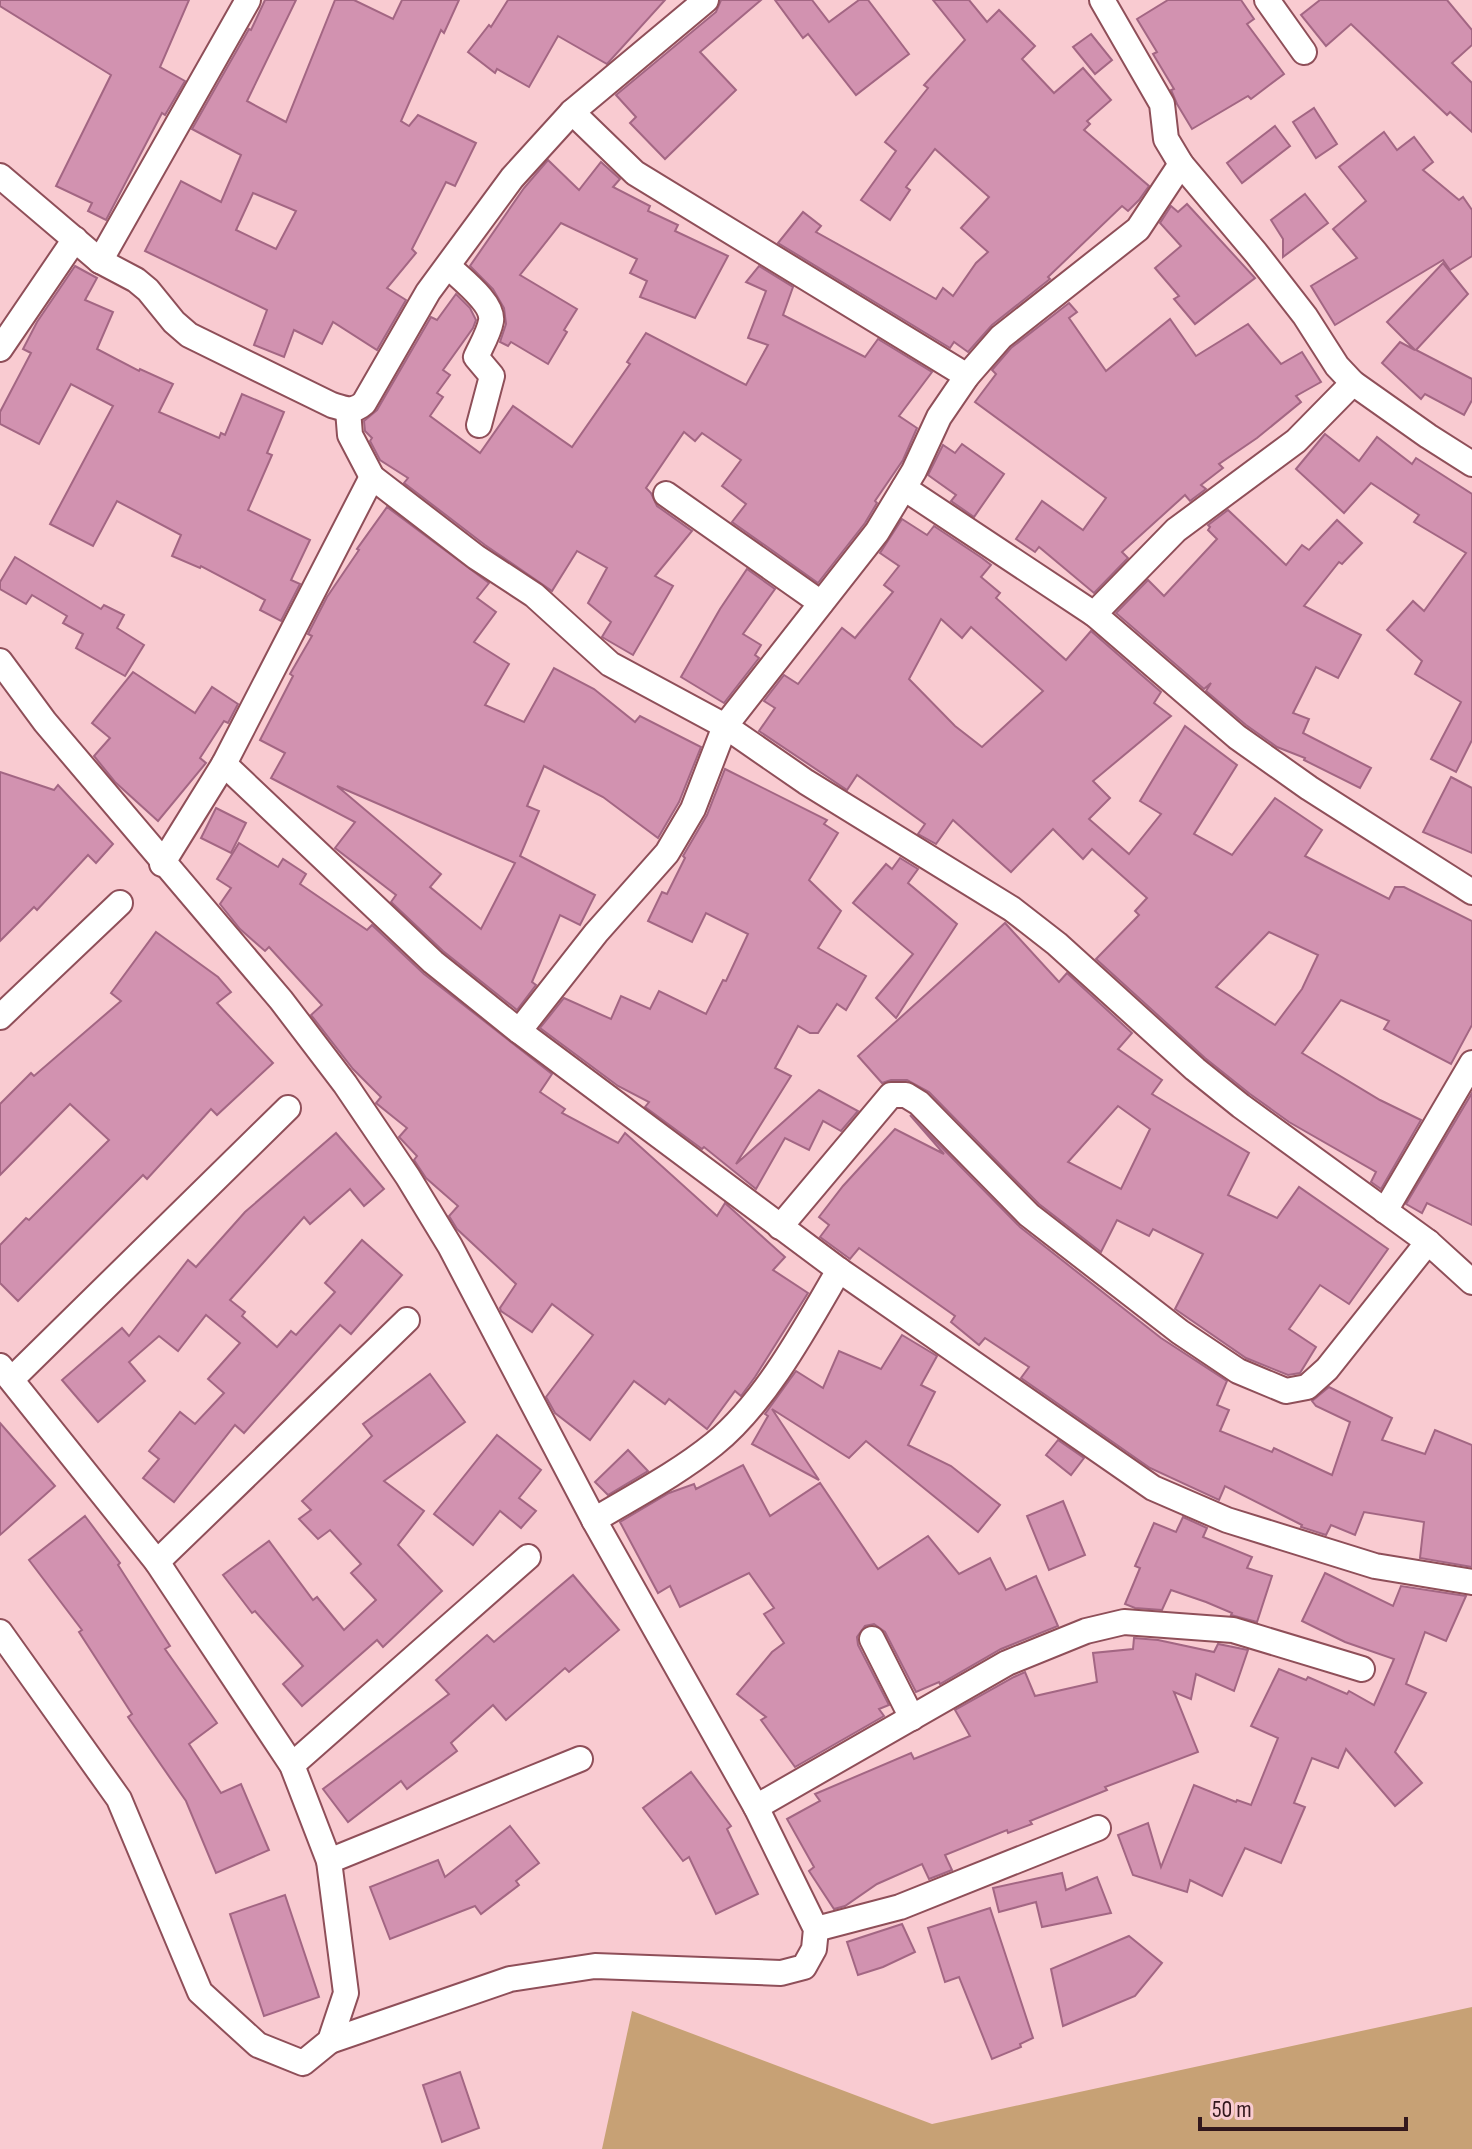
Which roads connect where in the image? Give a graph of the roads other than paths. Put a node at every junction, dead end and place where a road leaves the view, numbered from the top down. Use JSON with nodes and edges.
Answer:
{"nodes":[{"id":1,"x":248,"y":0,"type":"edge"},
{"id":2,"x":706,"y":0,"type":"edge"},
{"id":3,"x":1102,"y":0,"type":"edge"},
{"id":4,"x":1267,"y":0,"type":"edge"},
{"id":5,"x":1304,"y":52,"type":"dead end"},
{"id":6,"x":572,"y":112,"type":"junction"},
{"id":7,"x":1181,"y":164,"type":"junction"},
{"id":8,"x":0,"y":176,"type":"edge"},
{"id":9,"x":75,"y":239,"type":"junction"},
{"id":10,"x":100,"y":261,"type":"junction"},
{"id":11,"x":448,"y":266,"type":"junction"},
{"id":12,"x":0,"y":349,"type":"edge"},
{"id":13,"x":967,"y":376,"type":"junction"},
{"id":14,"x":1353,"y":383,"type":"junction"},
{"id":15,"x":348,"y":410,"type":"junction"},
{"id":16,"x":479,"y":425,"type":"dead end"},
{"id":17,"x":1472,"y":464,"type":"edge"},
{"id":18,"x":372,"y":477,"type":"junction"},
{"id":19,"x":904,"y":488,"type":"junction"},
{"id":20,"x":666,"y":494,"type":"dead end"},
{"id":21,"x":821,"y":603,"type":"junction"},
{"id":22,"x":1094,"y":614,"type":"junction"},
{"id":23,"x":0,"y":661,"type":"edge"},
{"id":24,"x":725,"y":726,"type":"junction"},
{"id":25,"x":224,"y":764,"type":"junction"},
{"id":26,"x":162,"y":864,"type":"junction"},
{"id":27,"x":1472,"y":892,"type":"edge"},
{"id":28,"x":120,"y":903,"type":"dead end"},
{"id":29,"x":0,"y":1017,"type":"edge"},
{"id":30,"x":519,"y":1031,"type":"junction"},
{"id":31,"x":1472,"y":1063,"type":"edge"},
{"id":32,"x":288,"y":1108,"type":"dead end"},
{"id":33,"x":1385,"y":1211,"type":"junction"},
{"id":34,"x":780,"y":1227,"type":"junction"},
{"id":35,"x":1428,"y":1242,"type":"junction"},
{"id":36,"x":839,"y":1270,"type":"junction"},
{"id":37,"x":1472,"y":1282,"type":"edge"},
{"id":38,"x":407,"y":1320,"type":"dead end"},
{"id":39,"x":6,"y":1372,"type":"edge"},
{"id":40,"x":594,"y":1520,"type":"junction"},
{"id":41,"x":528,"y":1557,"type":"dead end"},
{"id":42,"x":157,"y":1562,"type":"junction"},
{"id":43,"x":1472,"y":1582,"type":"edge"},
{"id":44,"x":0,"y":1632,"type":"edge"},
{"id":45,"x":872,"y":1639,"type":"dead end"},
{"id":46,"x":1362,"y":1669,"type":"dead end"},
{"id":47,"x":912,"y":1718,"type":"junction"},
{"id":48,"x":580,"y":1759,"type":"dead end"},
{"id":49,"x":292,"y":1765,"type":"junction"},
{"id":50,"x":756,"y":1807,"type":"junction"},
{"id":51,"x":1098,"y":1828,"type":"dead end"},
{"id":52,"x":329,"y":1861,"type":"junction"},
{"id":53,"x":816,"y":1929,"type":"junction"},
{"id":54,"x":330,"y":2041,"type":"junction"}],
"edges":[{"from":1,"to":10,"type":"street"},
{"from":2,"to":6,"type":"street"},
{"from":3,"to":7,"type":"street"},
{"from":4,"to":5,"type":"street"},
{"from":6,"to":11,"type":"street"},
{"from":6,"to":13,"type":"street"},
{"from":7,"to":13,"type":"street"},
{"from":7,"to":14,"type":"street"},
{"from":8,"to":9,"type":"street"},
{"from":9,"to":10,"type":"street"},
{"from":9,"to":12,"type":"street"},
{"from":10,"to":15,"type":"street"},
{"from":11,"to":15,"type":"street"},
{"from":11,"to":16,"type":"street"},
{"from":13,"to":19,"type":"street"},
{"from":14,"to":17,"type":"street"},
{"from":14,"to":22,"type":"street"},
{"from":15,"to":18,"type":"street"},
{"from":18,"to":24,"type":"street"},
{"from":18,"to":25,"type":"street"},
{"from":19,"to":21,"type":"street"},
{"from":19,"to":22,"type":"street"},
{"from":20,"to":21,"type":"street"},
{"from":21,"to":24,"type":"street"},
{"from":22,"to":27,"type":"street"},
{"from":23,"to":26,"type":"street"},
{"from":24,"to":30,"type":"street"},
{"from":24,"to":33,"type":"street"},
{"from":25,"to":26,"type":"street"},
{"from":25,"to":30,"type":"street"},
{"from":26,"to":40,"type":"street"},
{"from":28,"to":29,"type":"street"},
{"from":30,"to":34,"type":"street"},
{"from":31,"to":33,"type":"street"},
{"from":32,"to":39,"type":"street"},
{"from":33,"to":35,"type":"street"},
{"from":34,"to":35,"type":"street"},
{"from":34,"to":36,"type":"street"},
{"from":35,"to":37,"type":"street"},
{"from":36,"to":40,"type":"street"},
{"from":36,"to":43,"type":"street"},
{"from":38,"to":42,"type":"street"},
{"from":39,"to":42,"type":"street"},
{"from":40,"to":50,"type":"street"},
{"from":41,"to":49,"type":"street"},
{"from":42,"to":49,"type":"street"},
{"from":44,"to":54,"type":"street"},
{"from":45,"to":47,"type":"street"},
{"from":46,"to":47,"type":"street"},
{"from":47,"to":50,"type":"street"},
{"from":48,"to":52,"type":"street"},
{"from":49,"to":52,"type":"street"},
{"from":50,"to":53,"type":"street"},
{"from":51,"to":53,"type":"street"},
{"from":52,"to":54,"type":"street"},
{"from":53,"to":54,"type":"street"}]}
